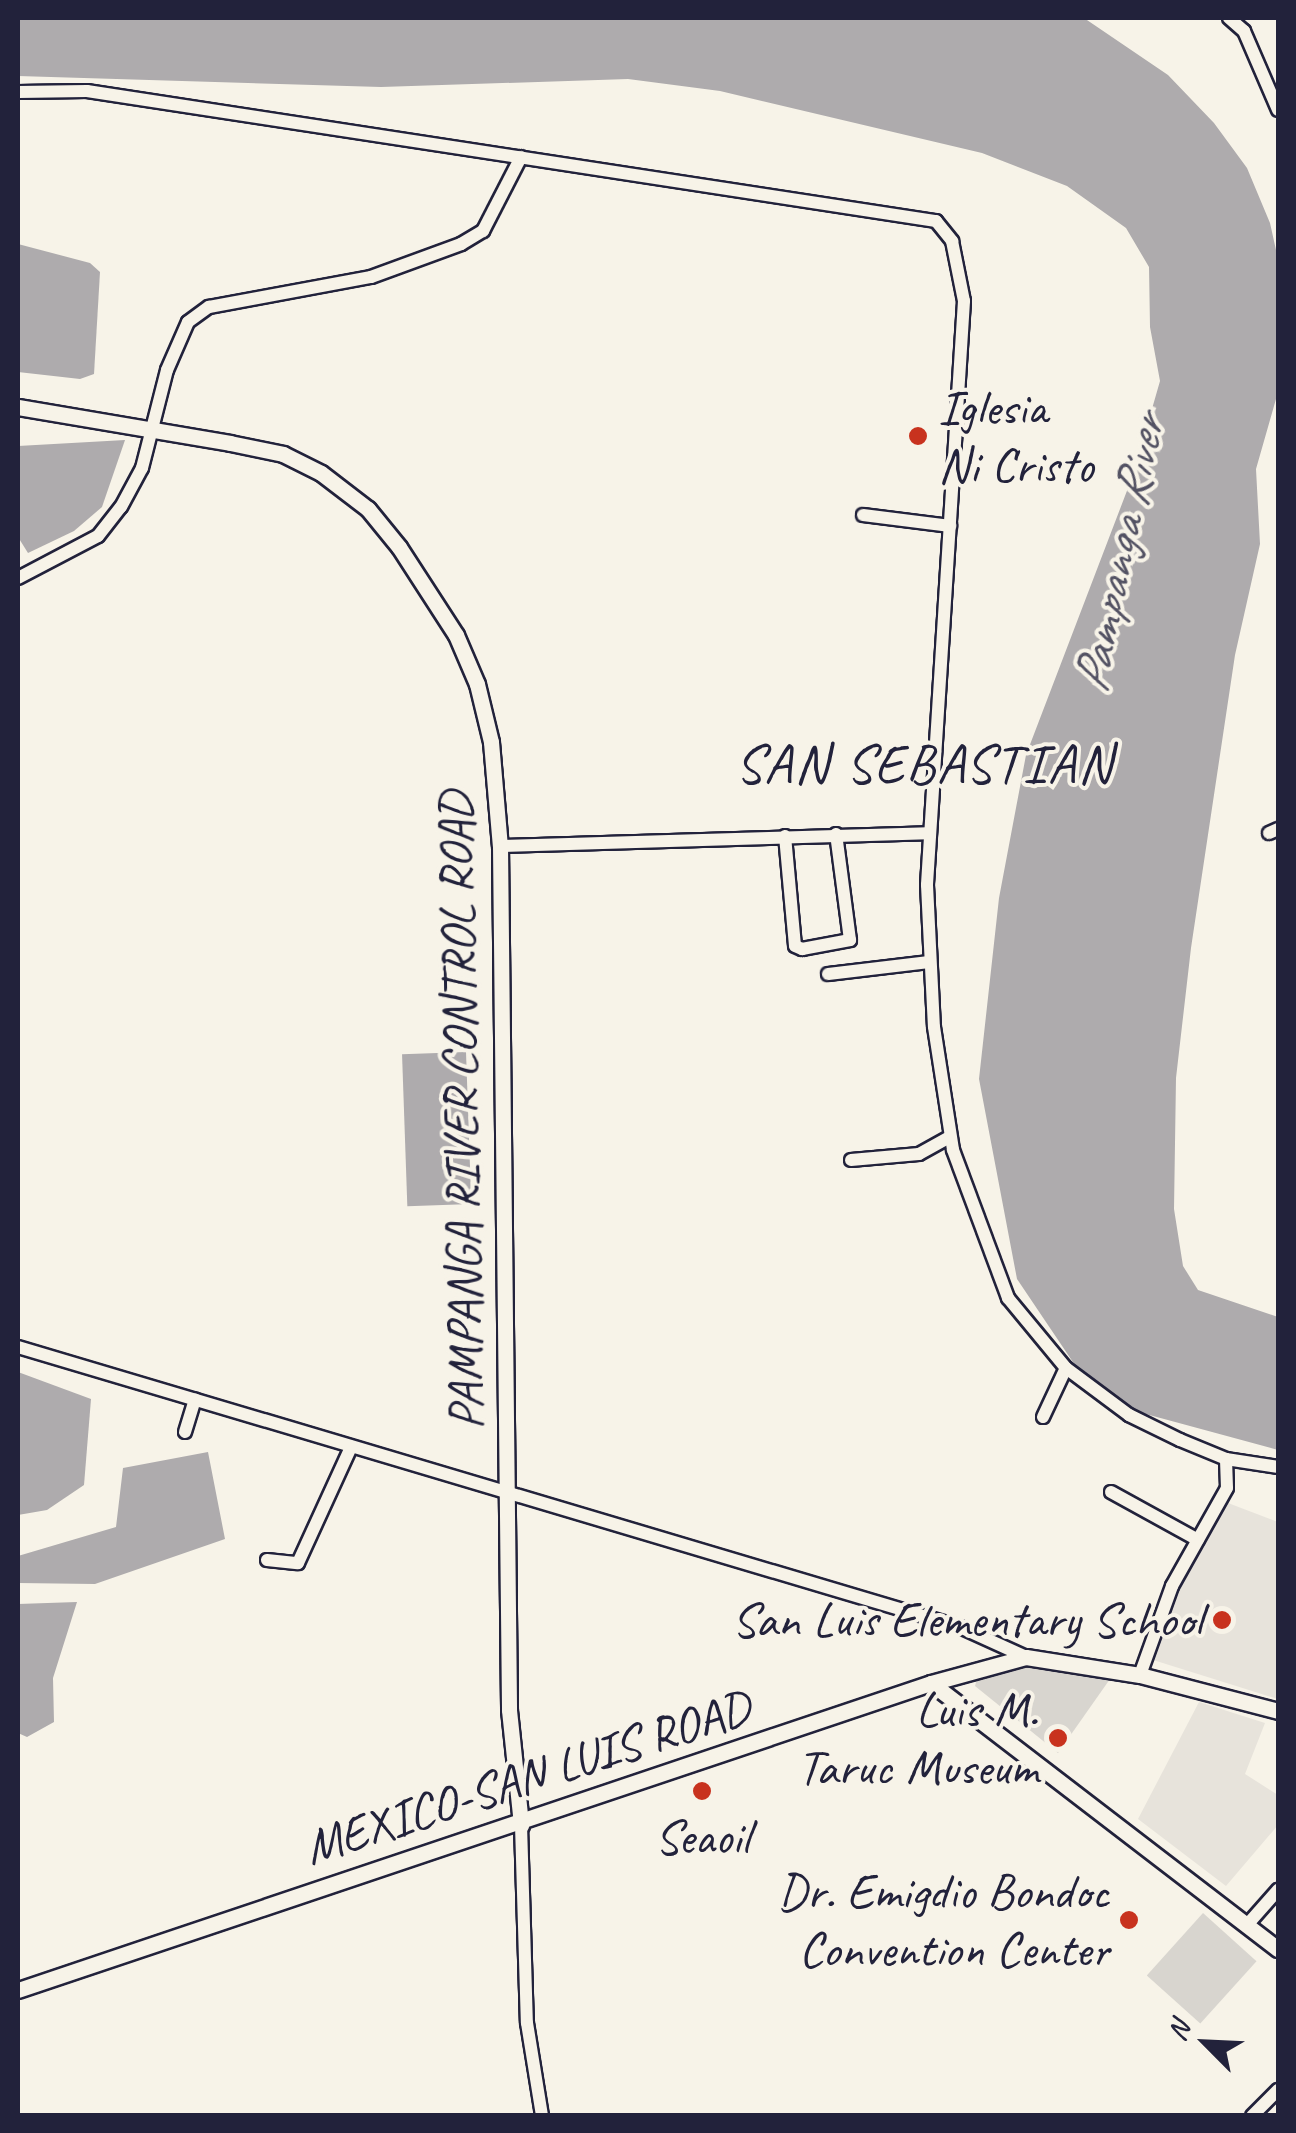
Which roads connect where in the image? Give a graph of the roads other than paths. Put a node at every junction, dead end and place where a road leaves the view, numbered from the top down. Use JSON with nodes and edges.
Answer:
{"nodes":[{"id":1,"x":1229,"y":18,"type":"edge"},
{"id":2,"x":18,"y":92,"type":"edge"},
{"id":3,"x":1278,"y":110,"type":"edge"},
{"id":4,"x":521,"y":157,"type":"junction"},
{"id":5,"x":18,"y":407,"type":"edge"},
{"id":6,"x":153,"y":426,"type":"junction"},
{"id":7,"x":864,"y":515,"type":"dead end"},
{"id":8,"x":950,"y":526,"type":"junction"},
{"id":9,"x":18,"y":578,"type":"edge"},
{"id":10,"x":930,"y":833,"type":"junction"},
{"id":11,"x":836,"y":834,"type":"junction"},
{"id":12,"x":786,"y":836,"type":"junction"},
{"id":13,"x":500,"y":846,"type":"junction"},
{"id":14,"x":929,"y":962,"type":"junction"},
{"id":15,"x":828,"y":974,"type":"dead end"},
{"id":16,"x":950,"y":1137,"type":"junction"},
{"id":17,"x":851,"y":1160,"type":"dead end"},
{"id":18,"x":18,"y":1347,"type":"edge"},
{"id":19,"x":1066,"y":1368,"type":"junction"},
{"id":20,"x":195,"y":1400,"type":"junction"},
{"id":21,"x":1044,"y":1417,"type":"dead end"},
{"id":22,"x":184,"y":1432,"type":"dead end"},
{"id":23,"x":350,"y":1448,"type":"junction"},
{"id":24,"x":1226,"y":1459,"type":"junction"},
{"id":25,"x":1278,"y":1467,"type":"edge"},
{"id":26,"x":1111,"y":1492,"type":"dead end"},
{"id":27,"x":507,"y":1493,"type":"junction"},
{"id":28,"x":1198,"y":1540,"type":"junction"},
{"id":29,"x":267,"y":1560,"type":"dead end"},
{"id":30,"x":1026,"y":1657,"type":"junction"},
{"id":31,"x":1140,"y":1675,"type":"junction"},
{"id":32,"x":931,"y":1683,"type":"junction"},
{"id":33,"x":1278,"y":1712,"type":"edge"},
{"id":34,"x":521,"y":1825,"type":"junction"},
{"id":35,"x":1278,"y":1890,"type":"edge"},
{"id":36,"x":1247,"y":1926,"type":"junction"},
{"id":37,"x":1278,"y":1950,"type":"edge"},
{"id":38,"x":18,"y":1990,"type":"edge"},
{"id":39,"x":1278,"y":2090,"type":"edge"},
{"id":40,"x":542,"y":2116,"type":"edge"},
{"id":41,"x":1252,"y":2116,"type":"edge"}],
"edges":[{"from":1,"to":3,"type":"street"},
{"from":2,"to":4,"type":"street"},
{"from":4,"to":6,"type":"street"},
{"from":4,"to":8,"type":"street"},
{"from":5,"to":6,"type":"main road","name":"PAMPANGA RIVER CONTROL ROAD"},
{"from":6,"to":9,"type":"street"},
{"from":6,"to":13,"type":"main road","name":"PAMPANGA RIVER CONTROL ROAD"},
{"from":7,"to":8,"type":"street"},
{"from":8,"to":10,"type":"street"},
{"from":10,"to":11,"type":"street"},
{"from":10,"to":14,"type":"street"},
{"from":11,"to":12,"type":"street"},
{"from":11,"to":12,"type":"street"},
{"from":12,"to":13,"type":"street"},
{"from":13,"to":27,"type":"main road","name":"PAMPANGA RIVER CONTROL ROAD"},
{"from":14,"to":15,"type":"street"},
{"from":14,"to":16,"type":"street"},
{"from":16,"to":17,"type":"street"},
{"from":16,"to":19,"type":"street"},
{"from":18,"to":20,"type":"street"},
{"from":19,"to":21,"type":"street"},
{"from":19,"to":24,"type":"street"},
{"from":20,"to":22,"type":"street"},
{"from":20,"to":23,"type":"street"},
{"from":23,"to":27,"type":"street"},
{"from":23,"to":29,"type":"street"},
{"from":24,"to":25,"type":"street"},
{"from":24,"to":28,"type":"street"},
{"from":26,"to":28,"type":"street"},
{"from":27,"to":30,"type":"street"},
{"from":27,"to":34,"type":"main road","name":"PAMPANGA RIVER CONTROL ROAD"},
{"from":28,"to":31,"type":"street"},
{"from":30,"to":31,"type":"main road"},
{"from":30,"to":32,"type":"main road","name":"MEXICO-SAN LUIS ROAD"},
{"from":31,"to":33,"type":"main road"},
{"from":32,"to":34,"type":"main road","name":"MEXICO-SAN LUIS ROAD"},
{"from":32,"to":36,"type":"main road"},
{"from":34,"to":38,"type":"main road","name":"MEXICO-SAN LUIS ROAD"},
{"from":34,"to":40,"type":"street","name":"PAMPANGA RIVER CONTROL ROAD"},
{"from":35,"to":36,"type":"street"},
{"from":36,"to":37,"type":"main road"},
{"from":39,"to":41,"type":"street"}]}
